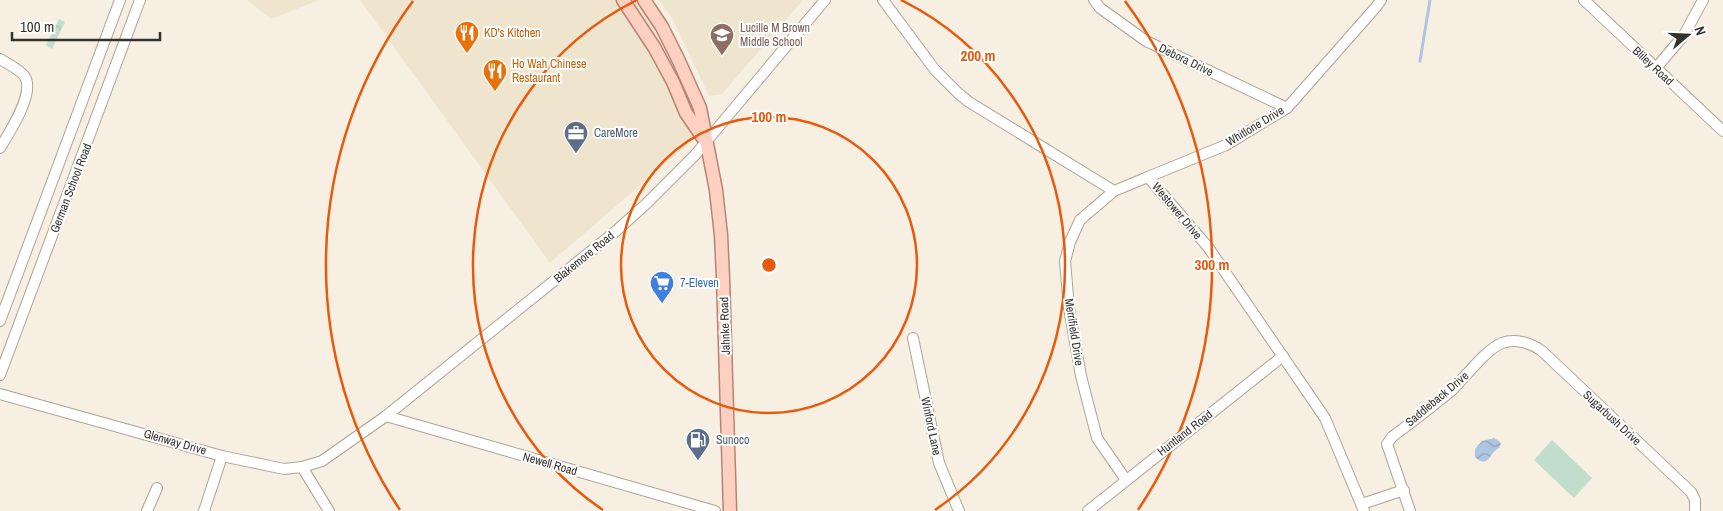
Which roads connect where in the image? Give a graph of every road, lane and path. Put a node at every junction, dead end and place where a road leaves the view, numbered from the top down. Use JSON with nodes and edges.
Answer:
{"nodes":[{"id":1,"x":120,"y":0,"type":"edge"},
{"id":2,"x":140,"y":0,"type":"edge"},
{"id":3,"x":623,"y":0,"type":"edge"},
{"id":4,"x":644,"y":0,"type":"edge"},
{"id":5,"x":825,"y":0,"type":"edge"},
{"id":6,"x":883,"y":0,"type":"edge"},
{"id":7,"x":1094,"y":0,"type":"edge"},
{"id":8,"x":1381,"y":0,"type":"edge"},
{"id":9,"x":1584,"y":0,"type":"edge"},
{"id":10,"x":1703,"y":0,"type":"edge"},
{"id":11,"x":0,"y":59,"type":"edge"},
{"id":12,"x":1656,"y":68,"type":"junction"},
{"id":13,"x":1287,"y":108,"type":"junction"},
{"id":14,"x":1723,"y":131,"type":"edge"},
{"id":15,"x":705,"y":143,"type":"junction"},
{"id":16,"x":0,"y":148,"type":"edge"},
{"id":17,"x":1148,"y":177,"type":"junction"},
{"id":18,"x":1114,"y":191,"type":"junction"},
{"id":19,"x":0,"y":322,"type":"edge"},
{"id":20,"x":912,"y":338,"type":"dead end"},
{"id":21,"x":1513,"y":341,"type":"joint"},
{"id":22,"x":1283,"y":356,"type":"junction"},
{"id":23,"x":0,"y":375,"type":"edge"},
{"id":24,"x":0,"y":394,"type":"edge"},
{"id":25,"x":386,"y":416,"type":"junction"},
{"id":26,"x":222,"y":456,"type":"junction"},
{"id":27,"x":302,"y":467,"type":"junction"},
{"id":28,"x":1126,"y":480,"type":"junction"},
{"id":29,"x":157,"y":488,"type":"dead end"},
{"id":30,"x":1404,"y":490,"type":"junction"},
{"id":31,"x":1363,"y":507,"type":"edge"},
{"id":32,"x":147,"y":511,"type":"edge"},
{"id":33,"x":204,"y":511,"type":"edge"},
{"id":34,"x":329,"y":511,"type":"edge"},
{"id":35,"x":715,"y":511,"type":"edge"},
{"id":36,"x":730,"y":511,"type":"edge"},
{"id":37,"x":958,"y":511,"type":"edge"},
{"id":38,"x":1088,"y":511,"type":"edge"},
{"id":39,"x":1410,"y":511,"type":"edge"},
{"id":40,"x":1695,"y":511,"type":"edge"}],
"edges":[{"from":1,"to":19,"type":"street","name":"German School Road"},
{"from":2,"to":23,"type":"street","name":"German School Road"},
{"from":3,"to":15,"type":"main road","name":"Jahnke Road"},
{"from":4,"to":15,"type":"main road","name":"Jahnke Road"},
{"from":5,"to":15,"type":"street","name":"Blakemore Road"},
{"from":6,"to":18,"type":"street"},
{"from":7,"to":13,"type":"street","name":"Debora Drive"},
{"from":8,"to":13,"type":"street","name":"Whitlone Drive"},
{"from":9,"to":12,"type":"street","name":"Bliley Road"},
{"from":10,"to":12,"type":"street"},
{"from":11,"to":16,"type":"street"},
{"from":12,"to":14,"type":"street","name":"Bliley Road"},
{"from":13,"to":17,"type":"street","name":"Whitlone Drive"},
{"from":15,"to":25,"type":"street","name":"Blakemore Road"},
{"from":15,"to":36,"type":"main road","name":"Jahnke Road"},
{"from":17,"to":18,"type":"street","name":"Westower Drive"},
{"from":17,"to":22,"type":"street","name":"Westower Drive"},
{"from":18,"to":28,"type":"street","name":"Merrifield Drive"},
{"from":20,"to":37,"type":"street","name":"Winford Lane"},
{"from":21,"to":30,"type":"street","name":"Saddleback Drive"},
{"from":21,"to":40,"type":"street","name":"Sugarbush Drive"},
{"from":22,"to":28,"type":"street","name":"Huntland Road"},
{"from":22,"to":31,"type":"street","name":"Westower Drive"},
{"from":24,"to":26,"type":"street","name":"Glenway Drive"},
{"from":25,"to":27,"type":"street","name":"Blakemore Road"},
{"from":25,"to":35,"type":"street","name":"Newell Road"},
{"from":26,"to":27,"type":"street","name":"Glenway Drive"},
{"from":26,"to":33,"type":"street"},
{"from":27,"to":34,"type":"street"},
{"from":28,"to":38,"type":"street","name":"Huntland Road"},
{"from":29,"to":32,"type":"street"},
{"from":30,"to":31,"type":"street"},
{"from":30,"to":39,"type":"street"}]}
